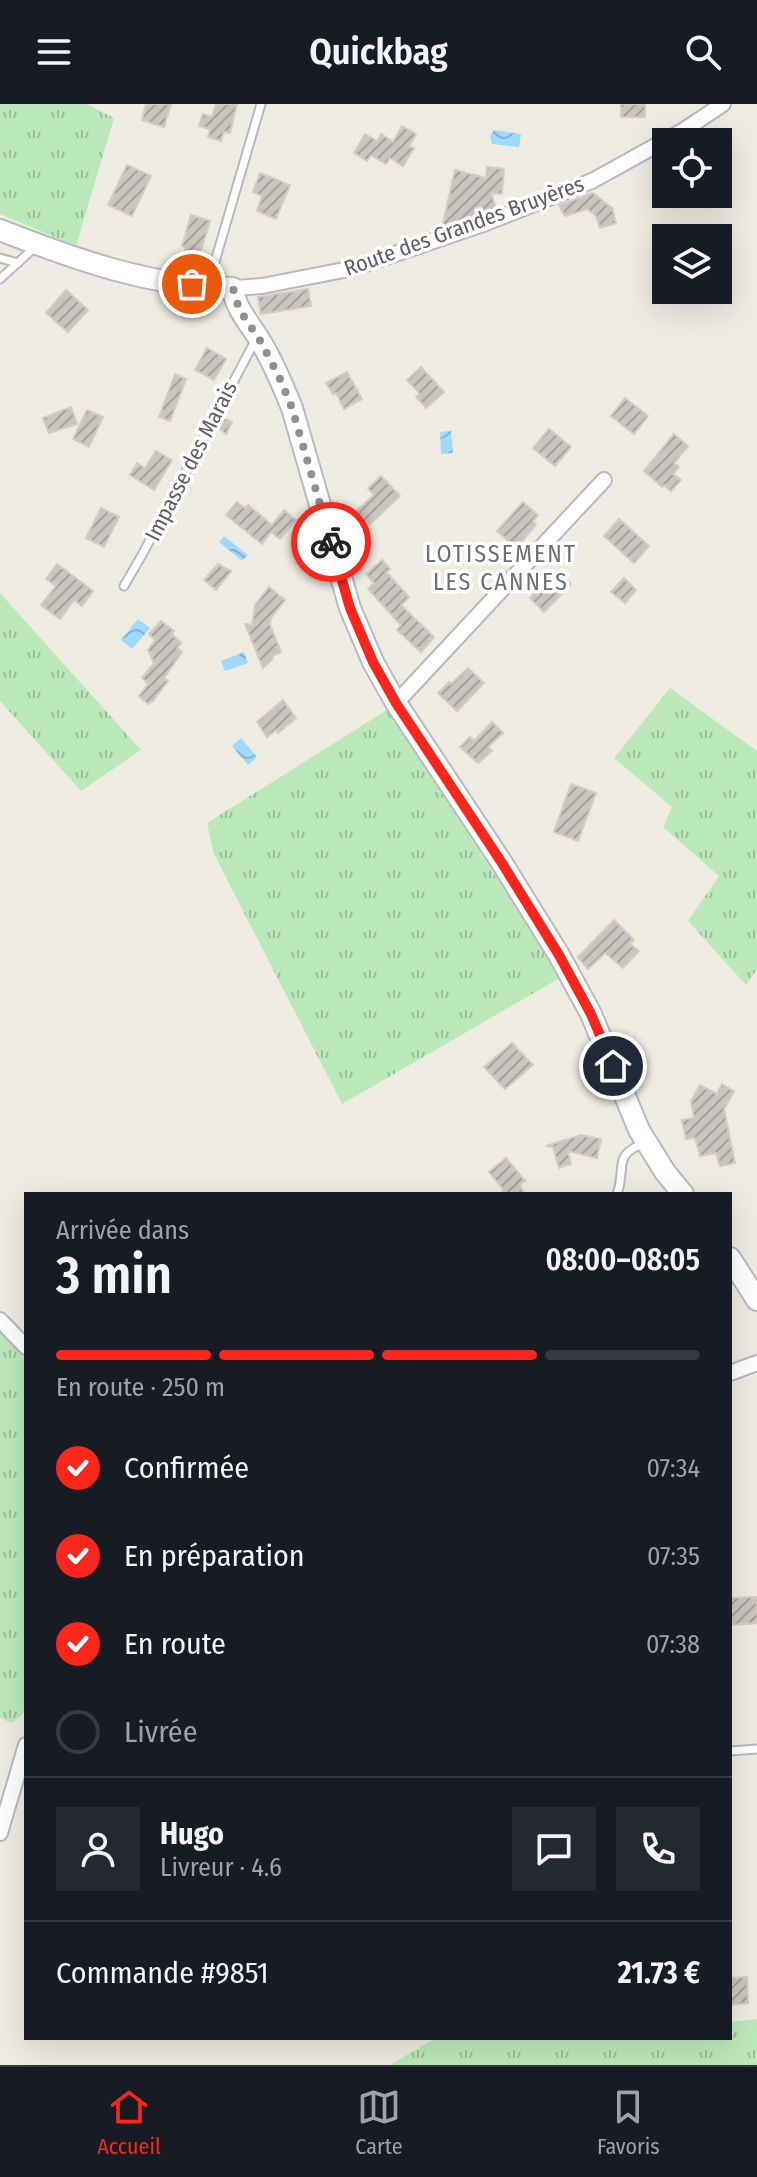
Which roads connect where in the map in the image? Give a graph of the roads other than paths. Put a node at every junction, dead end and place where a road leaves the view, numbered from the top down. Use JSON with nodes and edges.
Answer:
{"nodes":[{"id":1,"x":261,"y":104,"type":"edge"},
{"id":2,"x":723,"y":104,"type":"edge"},
{"id":3,"x":0,"y":230,"type":"edge"},
{"id":4,"x":37,"y":244,"type":"junction"},
{"id":5,"x":0,"y":258,"type":"edge"},
{"id":6,"x":18,"y":263,"type":"junction"},
{"id":7,"x":0,"y":279,"type":"edge"},
{"id":8,"x":211,"y":287,"type":"junction"},
{"id":9,"x":233,"y":288,"type":"junction"},
{"id":10,"x":258,"y":337,"type":"junction"},
{"id":11,"x":604,"y":480,"type":"dead end"},
{"id":12,"x":124,"y":586,"type":"dead end"},
{"id":13,"x":396,"y":703,"type":"junction"},
{"id":14,"x":646,"y":1142,"type":"junction"},
{"id":15,"x":617,"y":1192,"type":"edge"},
{"id":16,"x":681,"y":1192,"type":"edge"},
{"id":17,"x":732,"y":1261,"type":"edge"},
{"id":18,"x":757,"y":1300,"type":"edge"},
{"id":19,"x":0,"y":1320,"type":"edge"},
{"id":20,"x":24,"y":1345,"type":"edge"},
{"id":21,"x":757,"y":1363,"type":"edge"},
{"id":22,"x":732,"y":1372,"type":"edge"},
{"id":23,"x":757,"y":1749,"type":"edge"},
{"id":24,"x":732,"y":1751,"type":"edge"},
{"id":25,"x":24,"y":1752,"type":"edge"},
{"id":26,"x":0,"y":1833,"type":"edge"}],
"edges":[{"from":1,"to":8,"type":"lane"},
{"from":2,"to":9,"type":"street","name":"Route des Grandes Bruyères"},
{"from":3,"to":4,"type":"street"},
{"from":4,"to":6,"type":"lane"},
{"from":4,"to":8,"type":"street"},
{"from":5,"to":6,"type":"lane"},
{"from":6,"to":7,"type":"lane"},
{"from":8,"to":9,"type":"street"},
{"from":9,"to":10,"type":"street"},
{"from":10,"to":12,"type":"lane","name":"Impasse des Marais"},
{"from":10,"to":13,"type":"street"},
{"from":11,"to":13,"type":"street"},
{"from":13,"to":14,"type":"street"},
{"from":14,"to":15,"type":"lane"},
{"from":14,"to":16,"type":"street"},
{"from":17,"to":18,"type":"street"},
{"from":19,"to":20,"type":"street"},
{"from":21,"to":22,"type":"street"},
{"from":23,"to":24,"type":"lane"},
{"from":25,"to":26,"type":"street"}]}
